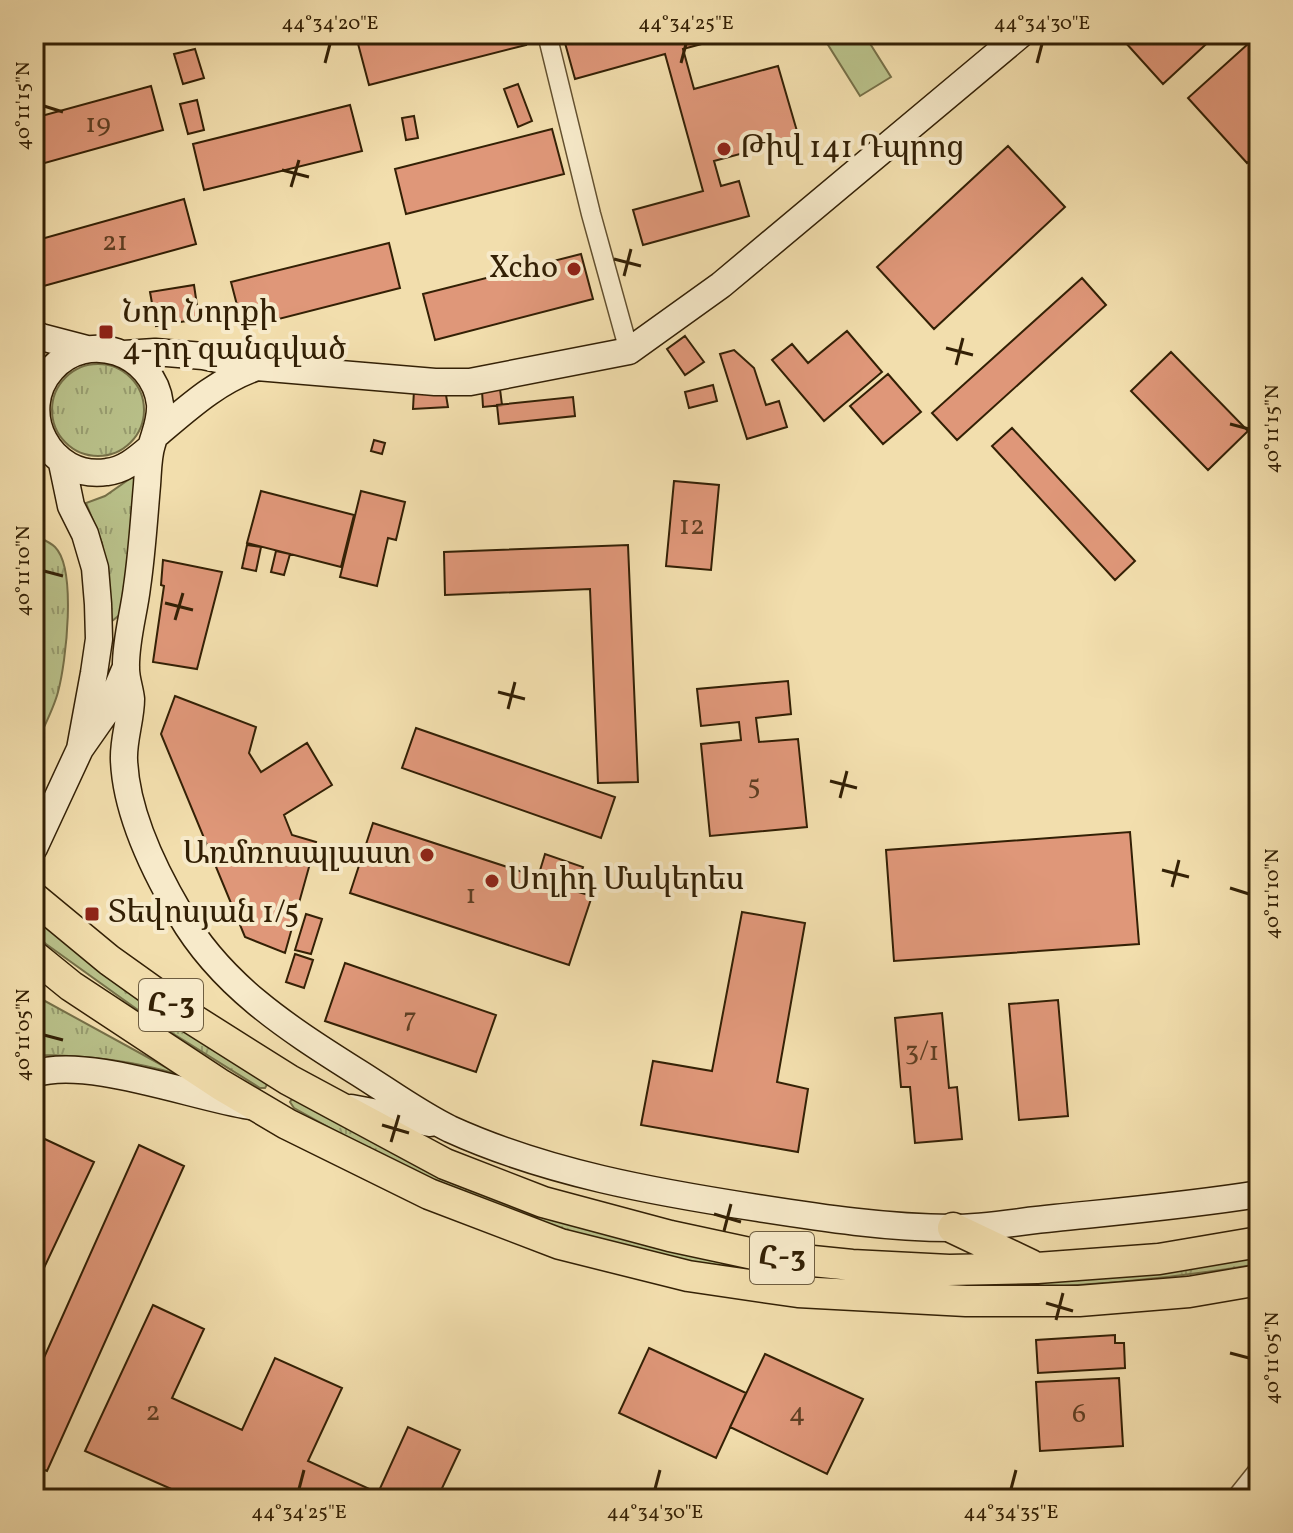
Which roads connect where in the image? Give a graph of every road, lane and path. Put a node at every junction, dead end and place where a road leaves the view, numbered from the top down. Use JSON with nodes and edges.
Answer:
{"nodes":[{"id":1,"x":547,"y":34,"type":"edge"},
{"id":2,"x":1021,"y":34,"type":"edge"},
{"id":3,"x":34,"y":333,"type":"edge"},
{"id":4,"x":87,"y":349,"type":"junction"},
{"id":5,"x":629,"y":351,"type":"junction"},
{"id":6,"x":124,"y":354,"type":"junction"},
{"id":7,"x":257,"y":367,"type":"junction"},
{"id":8,"x":36,"y":428,"type":"edge"},
{"id":9,"x":154,"y":440,"type":"junction"},
{"id":10,"x":62,"y":463,"type":"junction"},
{"id":11,"x":126,"y":667,"type":"junction"},
{"id":12,"x":80,"y":749,"type":"junction"},
{"id":13,"x":34,"y":848,"type":"edge"},
{"id":14,"x":34,"y":898,"type":"edge"},
{"id":15,"x":34,"y":956,"type":"edge"},
{"id":16,"x":34,"y":1074,"type":"edge"},
{"id":17,"x":332,"y":1104,"type":"junction"},
{"id":18,"x":262,"y":1109,"type":"junction"},
{"id":19,"x":445,"y":1126,"type":"junction"},
{"id":20,"x":1259,"y":1194,"type":"edge"},
{"id":21,"x":953,"y":1228,"type":"junction"},
{"id":22,"x":1259,"y":1242,"type":"edge"},
{"id":23,"x":1037,"y":1268,"type":"junction"},
{"id":24,"x":1259,"y":1280,"type":"edge"},
{"id":25,"x":1259,"y":1469,"type":"edge"},
{"id":26,"x":1235,"y":1499,"type":"edge"}],
"edges":[{"from":1,"to":5,"type":"street"},
{"from":2,"to":5,"type":"street"},
{"from":3,"to":4,"type":"street"},
{"from":4,"to":6,"type":"street"},
{"from":4,"to":8,"type":"street"},
{"from":5,"to":7,"type":"street"},
{"from":6,"to":7,"type":"street"},
{"from":6,"to":9,"type":"street"},
{"from":7,"to":9,"type":"street"},
{"from":8,"to":10,"type":"street"},
{"from":9,"to":10,"type":"street"},
{"from":9,"to":11,"type":"street"},
{"from":10,"to":12,"type":"street"},
{"from":11,"to":12,"type":"street"},
{"from":11,"to":19,"type":"street"},
{"from":12,"to":13,"type":"street"},
{"from":14,"to":17,"type":"main road","number":"Հ-3"},
{"from":15,"to":18,"type":"main road","number":"Հ-3"},
{"from":16,"to":18,"type":"street"},
{"from":17,"to":19,"type":"street"},
{"from":17,"to":23,"type":"main road","number":"Հ-3"},
{"from":18,"to":24,"type":"main road","number":"Հ-3"},
{"from":19,"to":21,"type":"street"},
{"from":20,"to":21,"type":"street"},
{"from":21,"to":23,"type":"main road"},
{"from":22,"to":23,"type":"main road","number":"Հ-3"},
{"from":25,"to":26,"type":"street"}]}
